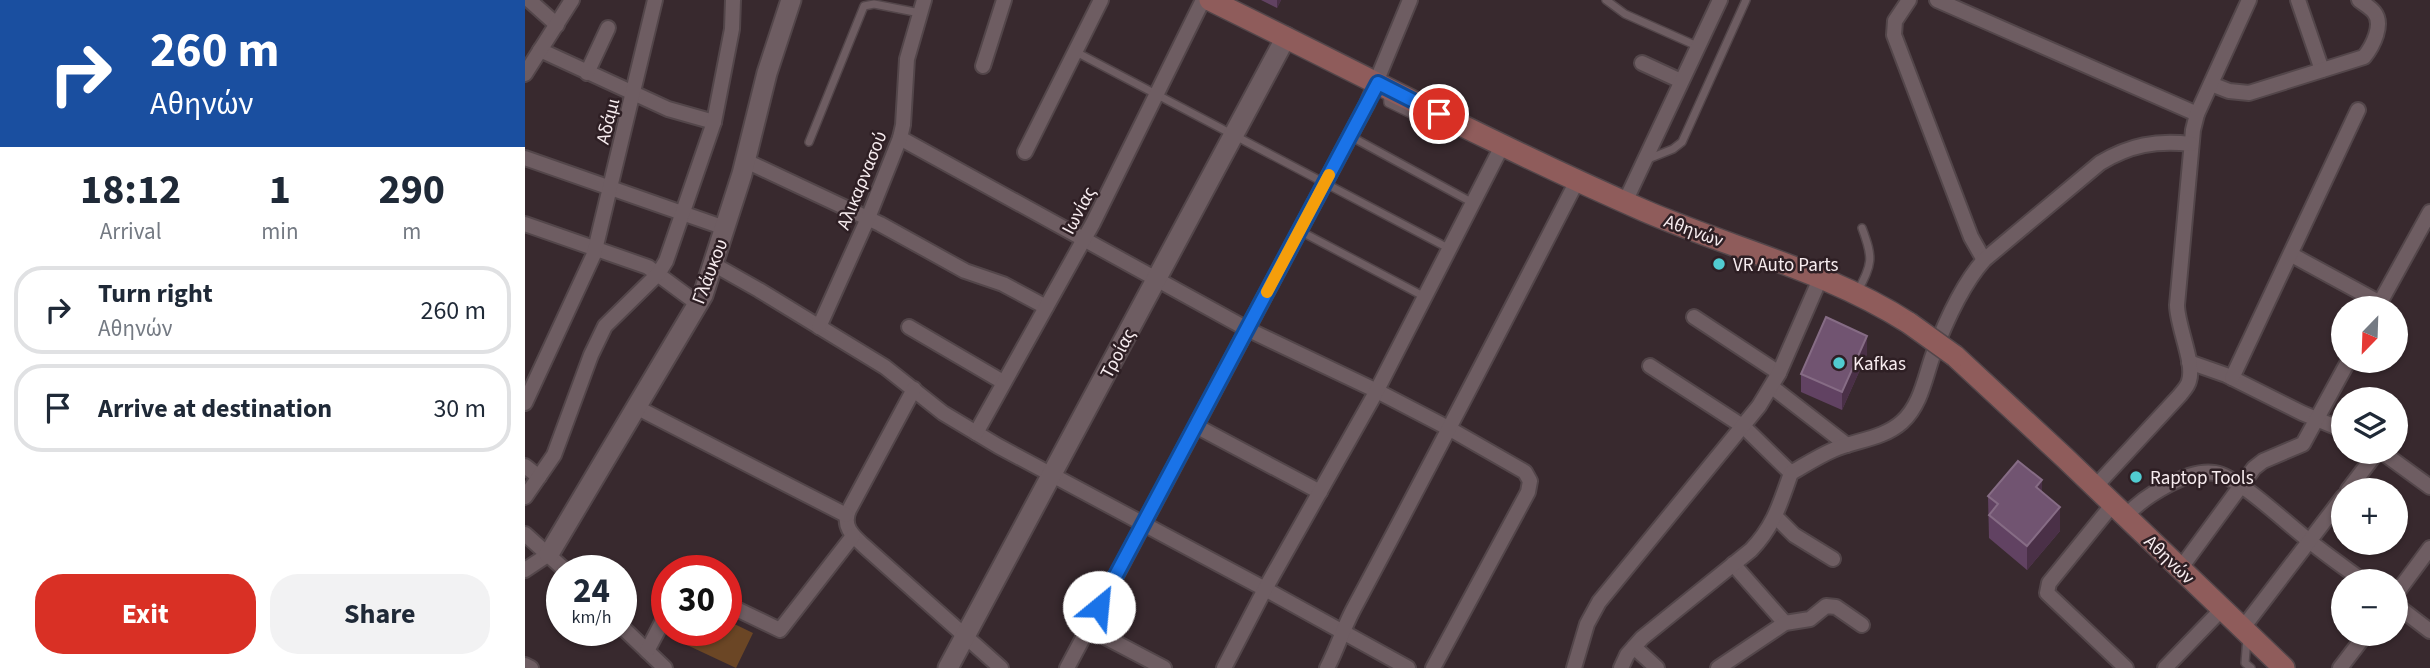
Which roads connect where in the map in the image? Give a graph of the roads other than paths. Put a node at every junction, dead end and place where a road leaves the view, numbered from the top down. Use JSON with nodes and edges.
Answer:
{"nodes":[{"id":1,"x":529,"y":0,"type":"edge"},
{"id":2,"x":572,"y":0,"type":"edge"},
{"id":3,"x":655,"y":0,"type":"edge"},
{"id":4,"x":733,"y":0,"type":"edge"},
{"id":5,"x":791,"y":0,"type":"edge"},
{"id":6,"x":1004,"y":0,"type":"edge"},
{"id":7,"x":1101,"y":0,"type":"edge"},
{"id":8,"x":1203,"y":0,"type":"edge"},
{"id":9,"x":1210,"y":0,"type":"edge"},
{"id":10,"x":1410,"y":0,"type":"edge"},
{"id":11,"x":1606,"y":0,"type":"edge"},
{"id":12,"x":1720,"y":0,"type":"edge"},
{"id":13,"x":1746,"y":0,"type":"edge"},
{"id":14,"x":1909,"y":0,"type":"edge"},
{"id":15,"x":1937,"y":0,"type":"edge"},
{"id":16,"x":2249,"y":0,"type":"edge"},
{"id":17,"x":2298,"y":0,"type":"edge"},
{"id":18,"x":2360,"y":0,"type":"edge"},
{"id":19,"x":922,"y":7,"type":"edge"},
{"id":20,"x":557,"y":24,"type":"junction"},
{"id":21,"x":608,"y":28,"type":"dead end"},
{"id":22,"x":1286,"y":37,"type":"junction"},
{"id":23,"x":1697,"y":46,"type":"junction"},
{"id":24,"x":540,"y":50,"type":"junction"},
{"id":25,"x":1076,"y":52,"type":"junction"},
{"id":26,"x":1641,"y":63,"type":"dead end"},
{"id":27,"x":983,"y":66,"type":"dead end"},
{"id":28,"x":2322,"y":70,"type":"junction"},
{"id":29,"x":587,"y":73,"type":"junction"},
{"id":30,"x":525,"y":74,"type":"edge"},
{"id":31,"x":1681,"y":81,"type":"junction"},
{"id":32,"x":2211,"y":84,"type":"junction"},
{"id":33,"x":1382,"y":85,"type":"junction"},
{"id":34,"x":633,"y":94,"type":"junction"},
{"id":35,"x":1158,"y":95,"type":"junction"},
{"id":36,"x":2358,"y":110,"type":"dead end"},
{"id":37,"x":2197,"y":114,"type":"junction"},
{"id":38,"x":713,"y":122,"type":"junction"},
{"id":39,"x":1234,"y":135,"type":"junction"},
{"id":40,"x":1350,"y":136,"type":"junction"},
{"id":41,"x":900,"y":138,"type":"junction"},
{"id":42,"x":809,"y":142,"type":"dead end"},
{"id":43,"x":2191,"y":144,"type":"junction"},
{"id":44,"x":1502,"y":146,"type":"junction"},
{"id":45,"x":1025,"y":152,"type":"dead end"},
{"id":46,"x":525,"y":158,"type":"edge"},
{"id":47,"x":746,"y":161,"type":"junction"},
{"id":48,"x":1644,"y":161,"type":"junction"},
{"id":49,"x":1577,"y":181,"type":"junction"},
{"id":50,"x":1325,"y":183,"type":"junction"},
{"id":51,"x":610,"y":188,"type":"junction"},
{"id":52,"x":1625,"y":202,"type":"junction"},
{"id":53,"x":1473,"y":203,"type":"junction"},
{"id":54,"x":2430,"y":212,"type":"edge"},
{"id":55,"x":683,"y":214,"type":"junction"},
{"id":56,"x":868,"y":218,"type":"junction"},
{"id":57,"x":525,"y":224,"type":"edge"},
{"id":58,"x":725,"y":228,"type":"junction"},
{"id":59,"x":1863,"y":228,"type":"dead end"},
{"id":60,"x":1300,"y":231,"type":"junction"},
{"id":61,"x":2425,"y":231,"type":"edge"},
{"id":62,"x":1084,"y":240,"type":"junction"},
{"id":63,"x":1450,"y":249,"type":"junction"},
{"id":64,"x":595,"y":250,"type":"junction"},
{"id":65,"x":2291,"y":255,"type":"junction"},
{"id":66,"x":1984,"y":260,"type":"junction"},
{"id":67,"x":713,"y":264,"type":"junction"},
{"id":68,"x":658,"y":274,"type":"junction"},
{"id":69,"x":1157,"y":279,"type":"junction"},
{"id":70,"x":1820,"y":279,"type":"junction"},
{"id":71,"x":1856,"y":295,"type":"junction"},
{"id":72,"x":2362,"y":296,"type":"edge"},
{"id":73,"x":2384,"y":296,"type":"edge"},
{"id":74,"x":1425,"y":297,"type":"junction"},
{"id":75,"x":698,"y":304,"type":"junction"},
{"id":76,"x":1046,"y":307,"type":"junction"},
{"id":77,"x":1694,"y":317,"type":"dead end"},
{"id":78,"x":820,"y":327,"type":"junction"},
{"id":79,"x":909,"y":327,"type":"dead end"},
{"id":80,"x":1247,"y":329,"type":"junction"},
{"id":81,"x":2189,"y":362,"type":"junction"},
{"id":82,"x":1650,"y":366,"type":"dead end"},
{"id":83,"x":1779,"y":373,"type":"junction"},
{"id":84,"x":2342,"y":373,"type":"edge"},
{"id":85,"x":2232,"y":378,"type":"junction"},
{"id":86,"x":1003,"y":382,"type":"junction"},
{"id":87,"x":528,"y":387,"type":"edge"},
{"id":88,"x":1772,"y":387,"type":"junction"},
{"id":89,"x":914,"y":389,"type":"junction"},
{"id":90,"x":1377,"y":391,"type":"junction"},
{"id":91,"x":525,"y":403,"type":"edge"},
{"id":92,"x":636,"y":407,"type":"junction"},
{"id":93,"x":2318,"y":420,"type":"junction"},
{"id":94,"x":2331,"y":425,"type":"edge"},
{"id":95,"x":1196,"y":426,"type":"junction"},
{"id":96,"x":1744,"y":427,"type":"junction"},
{"id":97,"x":1450,"y":429,"type":"junction"},
{"id":98,"x":976,"y":433,"type":"junction"},
{"id":99,"x":1847,"y":444,"type":"junction"},
{"id":100,"x":2370,"y":464,"type":"edge"},
{"id":101,"x":2397,"y":464,"type":"edge"},
{"id":102,"x":525,"y":466,"type":"edge"},
{"id":103,"x":1791,"y":473,"type":"junction"},
{"id":104,"x":1052,"y":475,"type":"junction"},
{"id":105,"x":539,"y":477,"type":"junction"},
{"id":106,"x":2358,"y":478,"type":"edge"},
{"id":107,"x":2241,"y":486,"type":"junction"},
{"id":108,"x":2095,"y":487,"type":"junction"},
{"id":109,"x":2430,"y":487,"type":"edge"},
{"id":110,"x":1320,"y":492,"type":"junction"},
{"id":111,"x":525,"y":497,"type":"edge"},
{"id":112,"x":2119,"y":510,"type":"junction"},
{"id":113,"x":2331,"y":513,"type":"edge"},
{"id":114,"x":846,"y":515,"type":"junction"},
{"id":115,"x":1776,"y":517,"type":"junction"},
{"id":116,"x":1143,"y":524,"type":"junction"},
{"id":117,"x":525,"y":534,"type":"edge"},
{"id":118,"x":853,"y":536,"type":"junction"},
{"id":119,"x":2310,"y":542,"type":"junction"},
{"id":120,"x":2430,"y":548,"type":"edge"},
{"id":121,"x":549,"y":554,"type":"junction"},
{"id":122,"x":1833,"y":559,"type":"dead end"},
{"id":123,"x":1733,"y":564,"type":"junction"},
{"id":124,"x":2180,"y":569,"type":"junction"},
{"id":125,"x":2347,"y":569,"type":"edge"},
{"id":126,"x":525,"y":570,"type":"edge"},
{"id":127,"x":2408,"y":578,"type":"edge"},
{"id":128,"x":1265,"y":589,"type":"junction"},
{"id":129,"x":2222,"y":609,"type":"junction"},
{"id":130,"x":742,"y":612,"type":"edge"},
{"id":131,"x":2408,"y":614,"type":"edge"},
{"id":132,"x":1785,"y":623,"type":"junction"},
{"id":133,"x":1862,"y":625,"type":"dead end"},
{"id":134,"x":1088,"y":628,"type":"junction"},
{"id":135,"x":2245,"y":631,"type":"junction"},
{"id":136,"x":2430,"y":631,"type":"edge"},
{"id":137,"x":1343,"y":633,"type":"junction"},
{"id":138,"x":965,"y":636,"type":"junction"},
{"id":139,"x":637,"y":641,"type":"edge"},
{"id":140,"x":651,"y":643,"type":"edge"},
{"id":141,"x":2357,"y":646,"type":"edge"},
{"id":142,"x":1634,"y":647,"type":"junction"},
{"id":143,"x":647,"y":651,"type":"junction"},
{"id":144,"x":525,"y":665,"type":"edge"},
{"id":145,"x":531,"y":668,"type":"edge"},
{"id":146,"x":665,"y":668,"type":"edge"},
{"id":147,"x":948,"y":668,"type":"edge"},
{"id":148,"x":1001,"y":668,"type":"edge"},
{"id":149,"x":1067,"y":668,"type":"edge"},
{"id":150,"x":1164,"y":668,"type":"edge"},
{"id":151,"x":1224,"y":668,"type":"edge"},
{"id":152,"x":1327,"y":668,"type":"edge"},
{"id":153,"x":1408,"y":668,"type":"edge"},
{"id":154,"x":1433,"y":668,"type":"edge"},
{"id":155,"x":1574,"y":668,"type":"edge"},
{"id":156,"x":1621,"y":668,"type":"edge"},
{"id":157,"x":1657,"y":668,"type":"edge"},
{"id":158,"x":1718,"y":668,"type":"edge"},
{"id":159,"x":2126,"y":668,"type":"edge"},
{"id":160,"x":2165,"y":668,"type":"edge"},
{"id":161,"x":2251,"y":668,"type":"edge"},
{"id":162,"x":2284,"y":668,"type":"edge"},
{"id":163,"x":2340,"y":668,"type":"edge"}],
"edges":[{"from":1,"to":20,"type":"street"},
{"from":2,"to":20,"type":"street"},
{"from":3,"to":34,"type":"street","name":"Αδάμι"},
{"from":4,"to":38,"type":"street"},
{"from":5,"to":47,"type":"street","name":"Γλάυκου"},
{"from":6,"to":27,"type":"street"},
{"from":7,"to":25,"type":"street"},
{"from":8,"to":35,"type":"street","name":"Ιωνίας"},
{"from":9,"to":22,"type":"main road","name":"Αθηνών"},
{"from":10,"to":33,"type":"street"},
{"from":11,"to":23,"type":"lane"},
{"from":12,"to":23,"type":"street"},
{"from":13,"to":48,"type":"lane"},
{"from":14,"to":66,"type":"street"},
{"from":15,"to":37,"type":"street"},
{"from":16,"to":32,"type":"street"},
{"from":17,"to":28,"type":"street"},
{"from":18,"to":28,"type":"street"},
{"from":19,"to":41,"type":"street","name":"Αλικαρνασού"},
{"from":19,"to":42,"type":"lane"},
{"from":20,"to":24,"type":"street"},
{"from":21,"to":29,"type":"street"},
{"from":22,"to":33,"type":"main road","name":"Αθηνών"},
{"from":22,"to":39,"type":"street","name":"Τροίας"},
{"from":23,"to":31,"type":"street"},
{"from":24,"to":29,"type":"street"},
{"from":24,"to":30,"type":"street"},
{"from":25,"to":35,"type":"lane"},
{"from":25,"to":45,"type":"street"},
{"from":26,"to":31,"type":"street"},
{"from":28,"to":32,"type":"street"},
{"from":29,"to":34,"type":"street"},
{"from":31,"to":48,"type":"street"},
{"from":32,"to":37,"type":"street"},
{"from":33,"to":40,"type":"street"},
{"from":33,"to":44,"type":"main road","name":"Αθηνών"},
{"from":34,"to":38,"type":"street"},
{"from":34,"to":51,"type":"street","name":"Αδάμι"},
{"from":35,"to":39,"type":"lane"},
{"from":35,"to":62,"type":"street","name":"Ιωνίας"},
{"from":36,"to":65,"type":"street"},
{"from":37,"to":43,"type":"street"},
{"from":38,"to":55,"type":"street"},
{"from":39,"to":50,"type":"lane"},
{"from":39,"to":69,"type":"street","name":"Τροίας"},
{"from":40,"to":50,"type":"street"},
{"from":40,"to":53,"type":"lane"},
{"from":41,"to":56,"type":"street","name":"Αλικαρνασού"},
{"from":41,"to":62,"type":"street"},
{"from":43,"to":66,"type":"street"},
{"from":43,"to":81,"type":"street"},
{"from":44,"to":49,"type":"main road","name":"Αθηνών"},
{"from":44,"to":53,"type":"street"},
{"from":46,"to":51,"type":"street"},
{"from":47,"to":56,"type":"street"},
{"from":47,"to":58,"type":"street","name":"Γλάυκου"},
{"from":48,"to":52,"type":"street"},
{"from":49,"to":52,"type":"main road","name":"Αθηνών"},
{"from":49,"to":97,"type":"street"},
{"from":50,"to":60,"type":"street"},
{"from":50,"to":63,"type":"lane"},
{"from":51,"to":55,"type":"street"},
{"from":51,"to":64,"type":"street","name":"Αδάμι"},
{"from":52,"to":70,"type":"main road","name":"Αθηνών"},
{"from":53,"to":63,"type":"street"},
{"from":54,"to":61,"type":"street"},
{"from":55,"to":58,"type":"street"},
{"from":55,"to":68,"type":"street"},
{"from":56,"to":76,"type":"street"},
{"from":56,"to":78,"type":"street","name":"Αλικαρνασού"},
{"from":57,"to":64,"type":"street"},
{"from":58,"to":67,"type":"street","name":"Γλάυκου"},
{"from":59,"to":71,"type":"lane"},
{"from":60,"to":74,"type":"lane"},
{"from":60,"to":80,"type":"street"},
{"from":61,"to":73,"type":"street"},
{"from":62,"to":69,"type":"street"},
{"from":62,"to":76,"type":"street","name":"Ιωνίας"},
{"from":63,"to":74,"type":"street"},
{"from":64,"to":68,"type":"street"},
{"from":64,"to":87,"type":"street","name":"Αδάμι"},
{"from":65,"to":72,"type":"street"},
{"from":65,"to":85,"type":"street"},
{"from":66,"to":99,"type":"street"},
{"from":67,"to":75,"type":"street","name":"Γλάυκου"},
{"from":67,"to":78,"type":"street"},
{"from":68,"to":75,"type":"street"},
{"from":68,"to":105,"type":"street"},
{"from":69,"to":80,"type":"street"},
{"from":69,"to":104,"type":"street","name":"Τροίας"},
{"from":70,"to":71,"type":"main road","name":"Αθηνών"},
{"from":70,"to":83,"type":"street"},
{"from":71,"to":108,"type":"main road","name":"Αθηνών","bridge":true},
{"from":74,"to":90,"type":"street"},
{"from":75,"to":92,"type":"street","name":"Γλάυκου"},
{"from":76,"to":86,"type":"street","name":"Ιωνίας"},
{"from":77,"to":83,"type":"street"},
{"from":78,"to":89,"type":"street"},
{"from":79,"to":86,"type":"street"},
{"from":80,"to":90,"type":"street"},
{"from":80,"to":95,"type":"street"},
{"from":81,"to":85,"type":"street"},
{"from":81,"to":108,"type":"street"},
{"from":82,"to":96,"type":"street"},
{"from":83,"to":88,"type":"street"},
{"from":84,"to":93,"type":"street"},
{"from":85,"to":93,"type":"street"},
{"from":86,"to":98,"type":"street","name":"Ιωνίας"},
{"from":87,"to":91,"type":"street","name":"Αδάμι"},
{"from":88,"to":96,"type":"street"},
{"from":88,"to":99,"type":"street"},
{"from":89,"to":98,"type":"street"},
{"from":89,"to":114,"type":"street"},
{"from":90,"to":97,"type":"street"},
{"from":90,"to":110,"type":"street"},
{"from":92,"to":114,"type":"street"},
{"from":92,"to":121,"type":"street","name":"Γλάυκου"},
{"from":93,"to":94,"type":"street"},
{"from":93,"to":107,"type":"street"},
{"from":95,"to":110,"type":"street"},
{"from":95,"to":116,"type":"street"},
{"from":96,"to":103,"type":"street"},
{"from":96,"to":155,"type":"street"},
{"from":97,"to":137,"type":"street"},
{"from":97,"to":154,"type":"street"},
{"from":98,"to":104,"type":"street"},
{"from":99,"to":103,"type":"street"},
{"from":100,"to":106,"type":"street"},
{"from":101,"to":109,"type":"street"},
{"from":102,"to":105,"type":"street"},
{"from":103,"to":115,"type":"street"},
{"from":104,"to":116,"type":"street"},
{"from":104,"to":138,"type":"street","name":"Τροίας"},
{"from":105,"to":111,"type":"street"},
{"from":107,"to":112,"type":"street"},
{"from":107,"to":119,"type":"street"},
{"from":107,"to":124,"type":"street"},
{"from":108,"to":112,"type":"main road","name":"Αθηνών"},
{"from":110,"to":128,"type":"street"},
{"from":112,"to":124,"type":"main road","name":"Αθηνών"},
{"from":112,"to":159,"type":"street"},
{"from":113,"to":119,"type":"street"},
{"from":114,"to":118,"type":"street"},
{"from":115,"to":122,"type":"street"},
{"from":115,"to":123,"type":"street"},
{"from":116,"to":128,"type":"street"},
{"from":116,"to":134,"type":"street"},
{"from":117,"to":121,"type":"street"},
{"from":118,"to":130,"type":"street"},
{"from":118,"to":138,"type":"street"},
{"from":119,"to":125,"type":"street"},
{"from":119,"to":135,"type":"street"},
{"from":120,"to":127,"type":"street"},
{"from":121,"to":126,"type":"street"},
{"from":123,"to":132,"type":"street"},
{"from":123,"to":142,"type":"street"},
{"from":124,"to":129,"type":"main road","name":"Αθηνών"},
{"from":128,"to":137,"type":"street"},
{"from":128,"to":151,"type":"street"},
{"from":129,"to":135,"type":"main road","name":"Αθηνών"},
{"from":129,"to":160,"type":"street"},
{"from":131,"to":136,"type":"street"},
{"from":132,"to":133,"type":"street"},
{"from":132,"to":158,"type":"street"},
{"from":134,"to":149,"type":"street"},
{"from":134,"to":150,"type":"street"},
{"from":135,"to":161,"type":"lane"},
{"from":135,"to":162,"type":"main road","name":"Αθηνών"},
{"from":137,"to":152,"type":"street"},
{"from":137,"to":153,"type":"street"},
{"from":138,"to":147,"type":"street","name":"Τροίας"},
{"from":138,"to":148,"type":"street"},
{"from":139,"to":143,"type":"street"},
{"from":140,"to":143,"type":"street"},
{"from":141,"to":163,"type":"street"},
{"from":142,"to":156,"type":"street"},
{"from":142,"to":157,"type":"street"},
{"from":143,"to":146,"type":"street"},
{"from":144,"to":145,"type":"street"}]}
